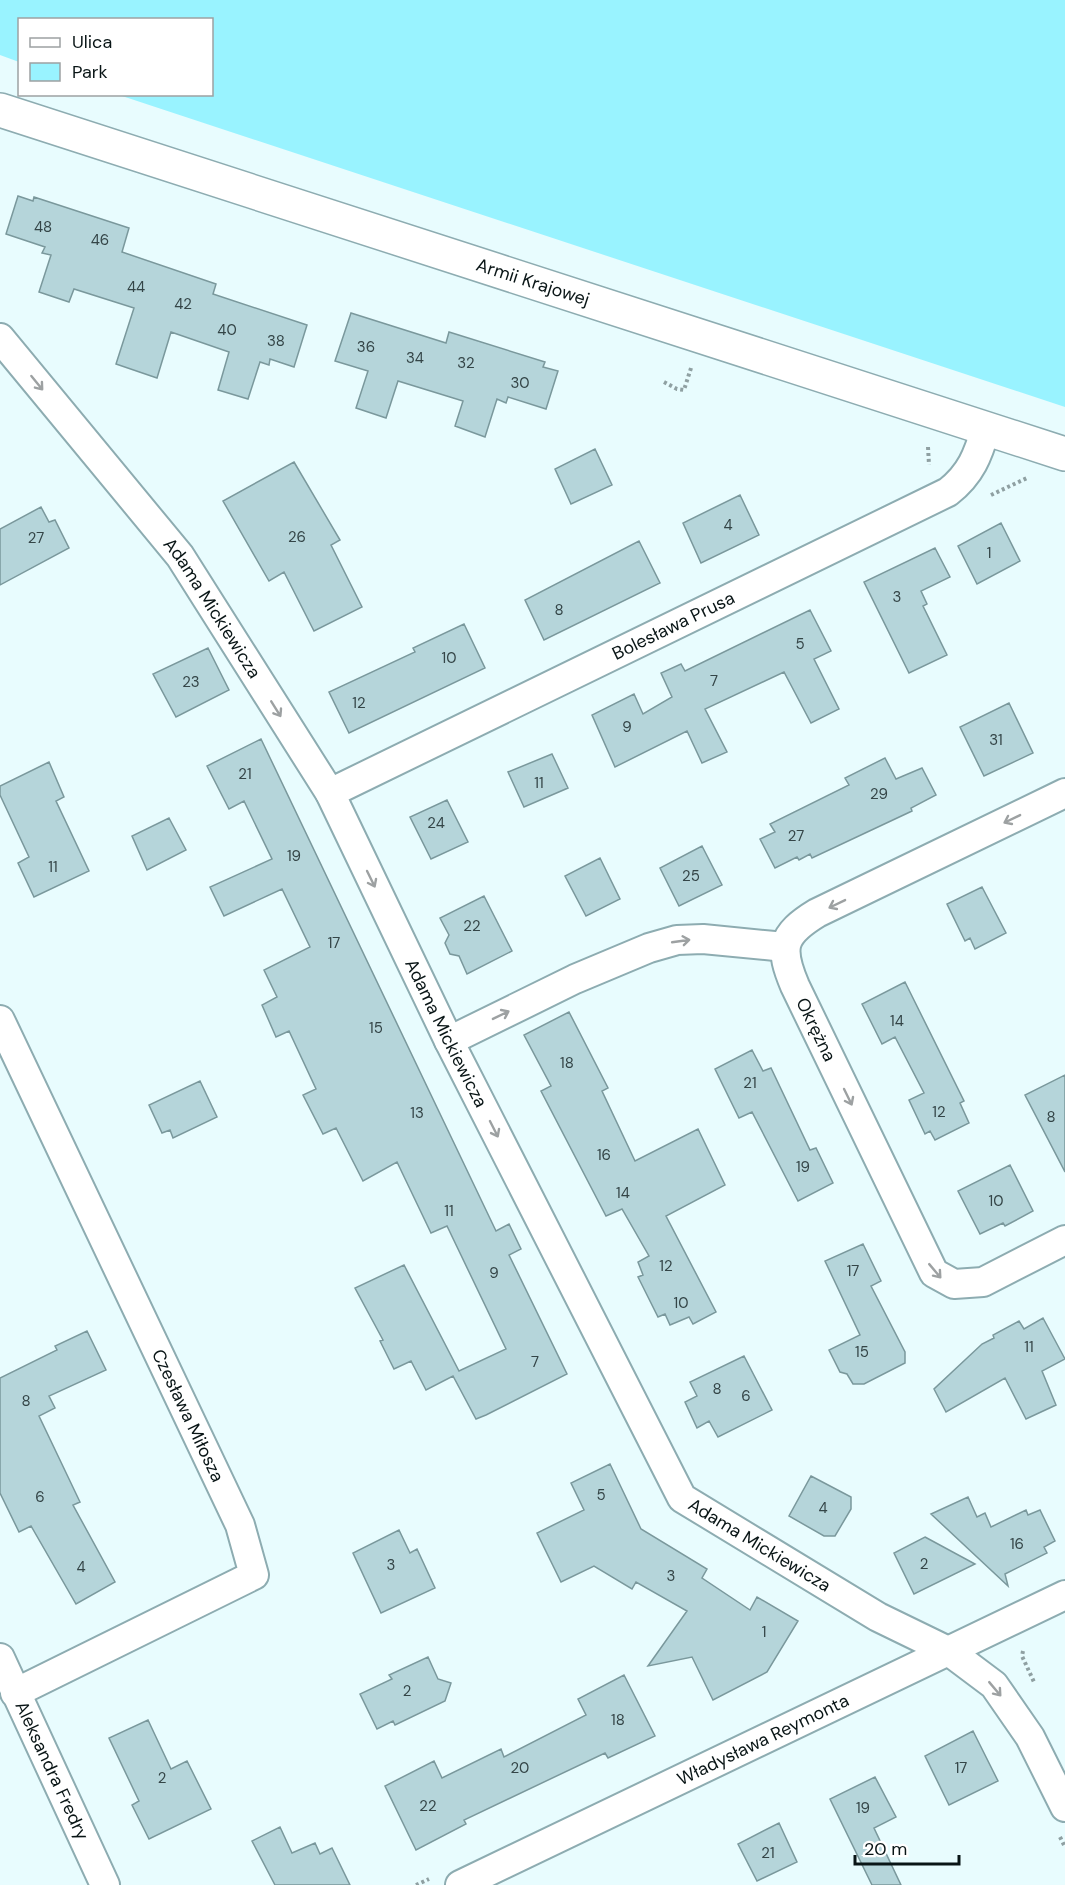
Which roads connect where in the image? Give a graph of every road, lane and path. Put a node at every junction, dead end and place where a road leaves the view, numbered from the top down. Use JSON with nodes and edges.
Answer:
{"nodes":[{"id":1,"x":0,"y":110,"type":"edge"},
{"id":2,"x":0,"y":338,"type":"edge"},
{"id":3,"x":986,"y":428,"type":"junction"},
{"id":4,"x":1065,"y":454,"type":"edge"},
{"id":5,"x":1033,"y":475,"type":"dead end"},
{"id":6,"x":989,"y":496,"type":"dead end"},
{"id":7,"x":330,"y":793,"type":"junction"},
{"id":8,"x":1065,"y":793,"type":"edge"},
{"id":9,"x":785,"y":948,"type":"junction"},
{"id":10,"x":0,"y":1020,"type":"edge"},
{"id":11,"x":449,"y":1041,"type":"junction"},
{"id":12,"x":1065,"y":1240,"type":"edge"},
{"id":13,"x":1065,"y":1595,"type":"edge"},
{"id":14,"x":1023,"y":1647,"type":"dead end"},
{"id":15,"x":950,"y":1652,"type":"junction"},
{"id":16,"x":0,"y":1658,"type":"edge"},
{"id":17,"x":1036,"y":1688,"type":"dead end"},
{"id":18,"x":15,"y":1693,"type":"junction"},
{"id":19,"x":1060,"y":1817,"type":"edge"},
{"id":20,"x":1065,"y":1847,"type":"edge"},
{"id":21,"x":448,"y":1880,"type":"edge"},
{"id":22,"x":105,"y":1885,"type":"edge"},
{"id":23,"x":416,"y":1885,"type":"edge"}],
"edges":[{"from":1,"to":3,"type":"street","name":"Armii Krajowej"},
{"from":2,"to":7,"type":"street","name":"Adama Mickiewicza","one_way":true},
{"from":3,"to":4,"type":"street","name":"Armii Krajowej"},
{"from":3,"to":7,"type":"street","name":"Bolesława Prusa"},
{"from":5,"to":6,"type":"path"},
{"from":7,"to":11,"type":"street","name":"Adama Mickiewicza","one_way":true},
{"from":8,"to":9,"type":"street","one_way":true},
{"from":11,"to":9,"type":"street","one_way":true},
{"from":9,"to":12,"type":"street","name":"Okrężna","one_way":true},
{"from":10,"to":18,"type":"street","name":"Czesława Miłosza"},
{"from":11,"to":15,"type":"street","name":"Adama Mickiewicza","one_way":true},
{"from":13,"to":15,"type":"street","name":"Władysława Reymonta"},
{"from":14,"to":17,"type":"path"},
{"from":15,"to":19,"type":"street","name":"Adama Mickiewicza","one_way":true},
{"from":15,"to":21,"type":"street","name":"Władysława Reymonta"},
{"from":16,"to":18,"type":"street","name":"Aleksandra Fredry"},
{"from":18,"to":22,"type":"street","name":"Aleksandra Fredry"},
{"from":19,"to":20,"type":"path"},
{"from":21,"to":23,"type":"path"}]}
